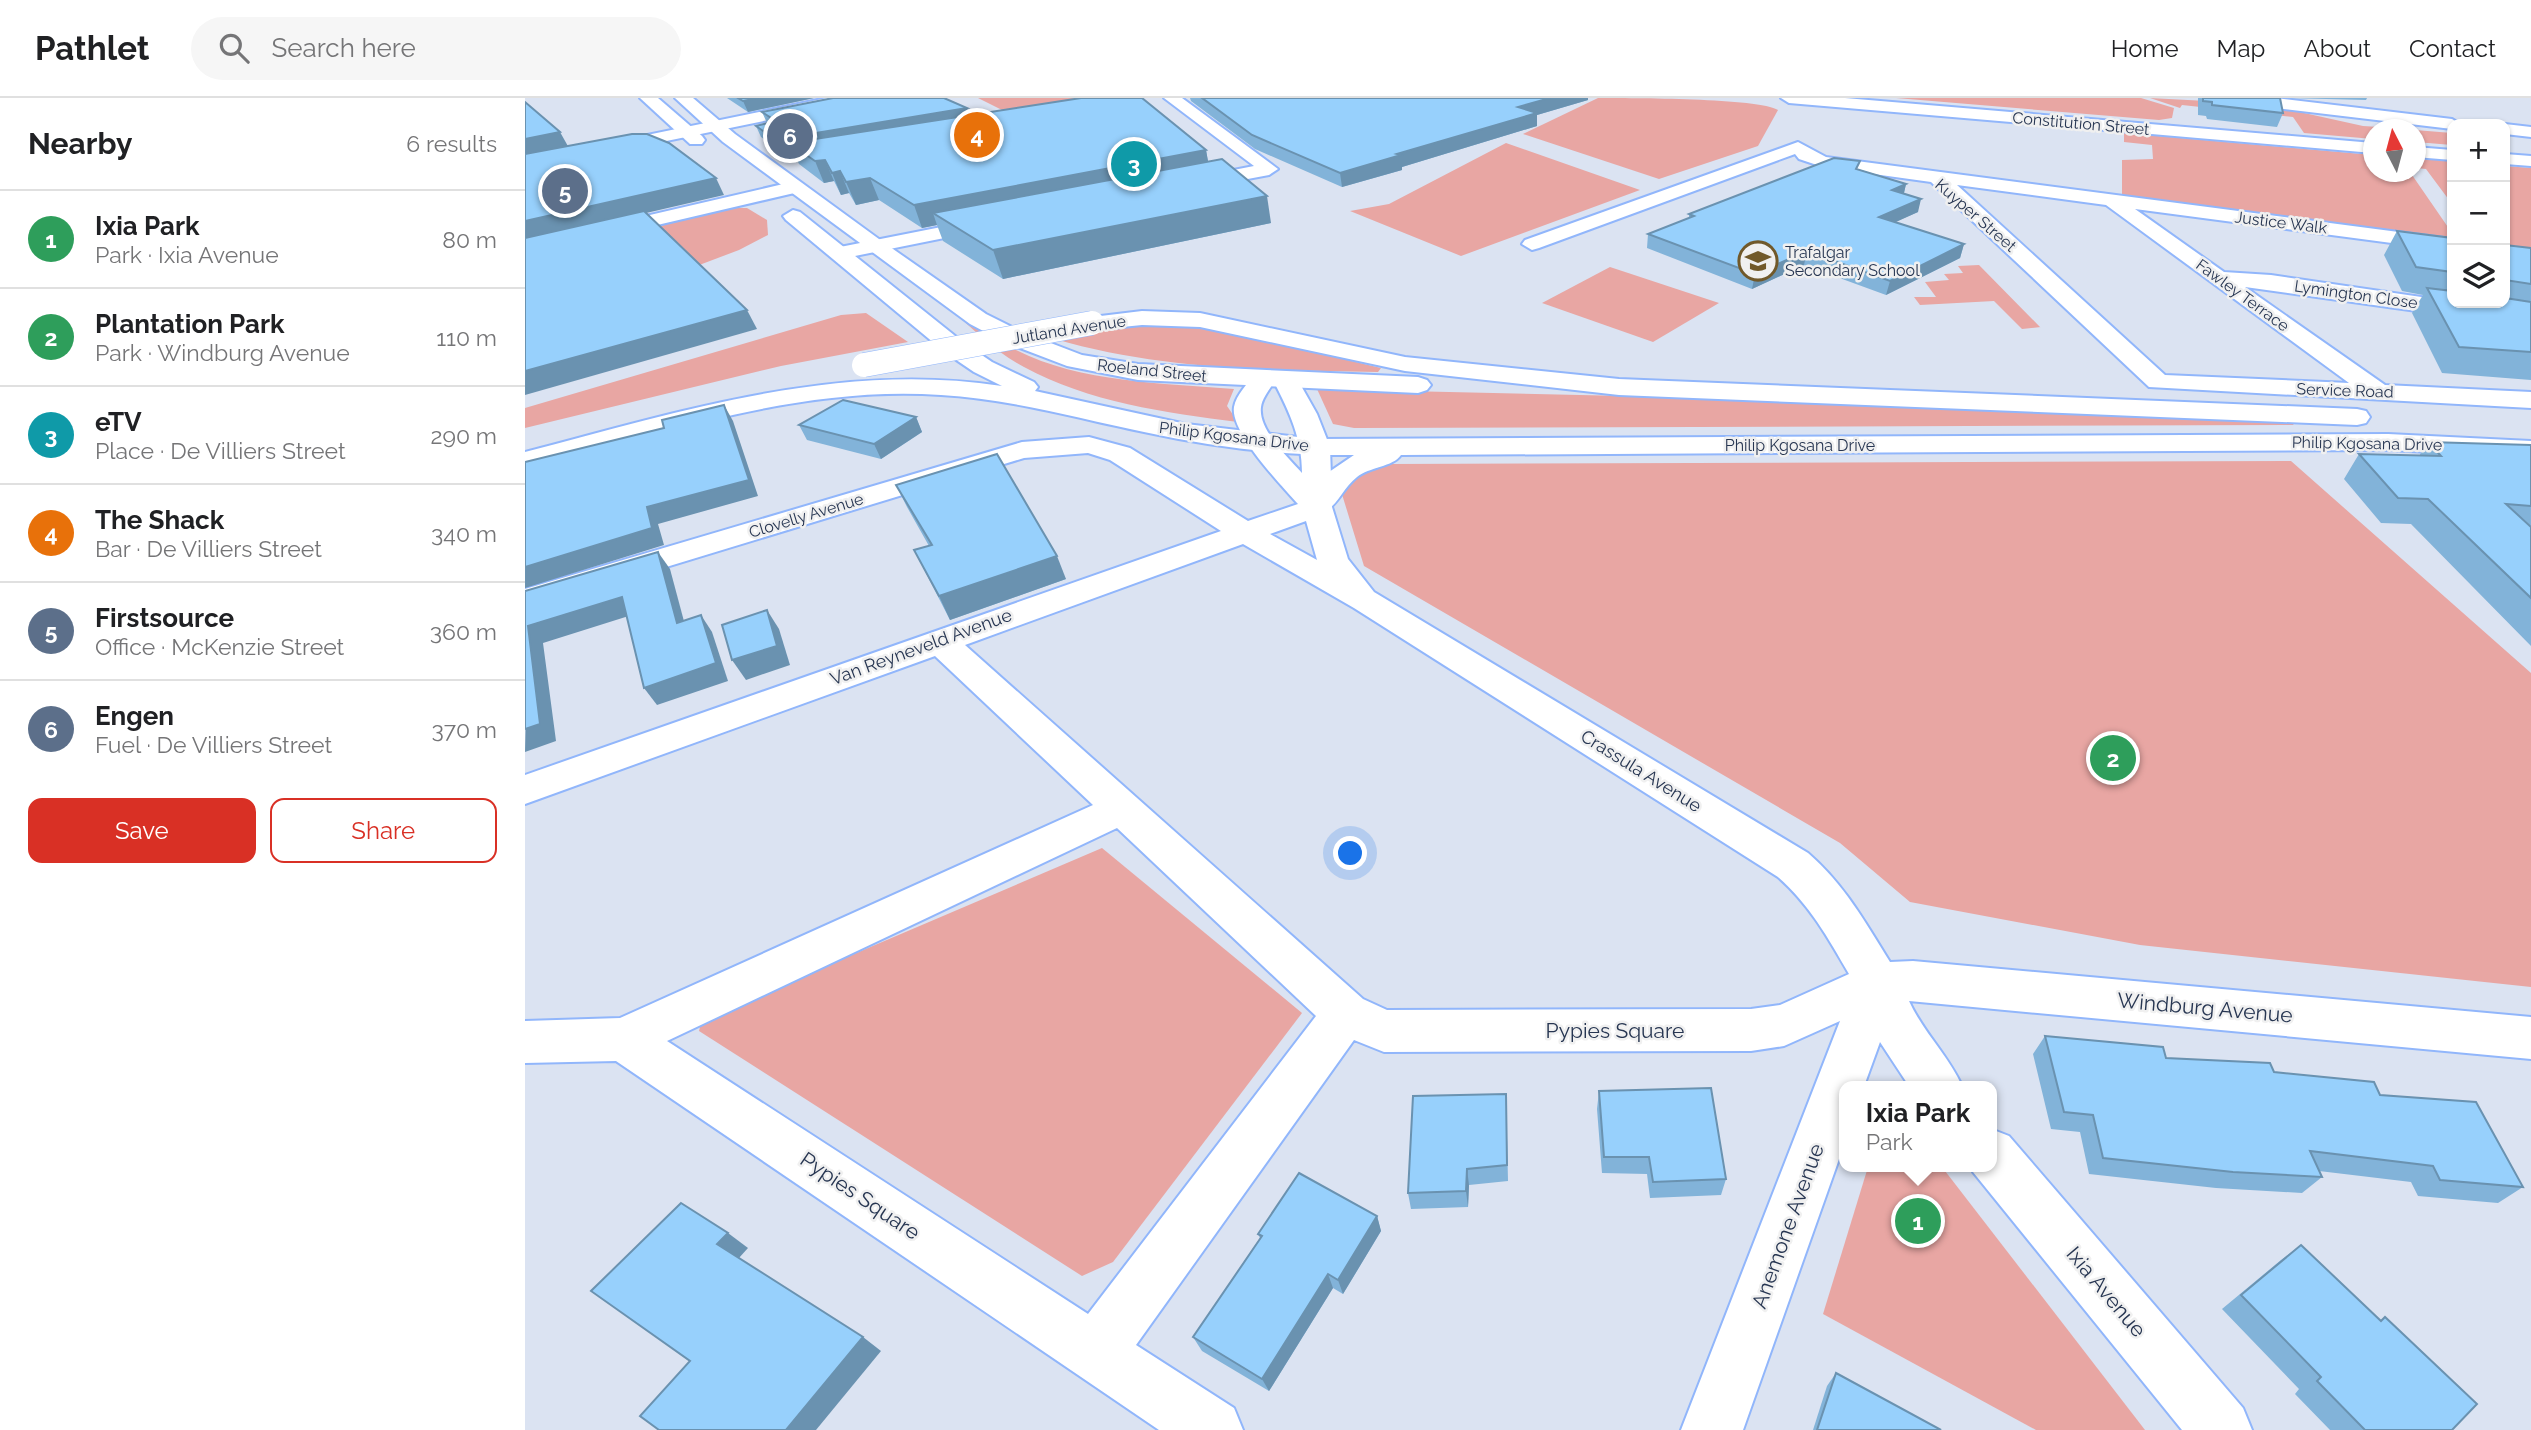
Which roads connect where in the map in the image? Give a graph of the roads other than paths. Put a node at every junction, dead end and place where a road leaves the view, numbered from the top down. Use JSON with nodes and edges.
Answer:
{"nodes":[{"id":1,"x":648,"y":98,"type":"edge"},
{"id":2,"x":683,"y":98,"type":"edge"},
{"id":3,"x":851,"y":98,"type":"edge"},
{"id":4,"x":1172,"y":98,"type":"edge"},
{"id":5,"x":1789,"y":98,"type":"edge"},
{"id":6,"x":2234,"y":98,"type":"edge"},
{"id":7,"x":1814,"y":101,"type":"junction"},
{"id":8,"x":2447,"y":123,"type":"edge"},
{"id":9,"x":715,"y":126,"type":"junction"},
{"id":10,"x":2510,"y":130,"type":"edge"},
{"id":11,"x":685,"y":132,"type":"junction"},
{"id":12,"x":772,"y":132,"type":"tunnel mouth"},
{"id":13,"x":2531,"y":132,"type":"edge"},
{"id":14,"x":1802,"y":135,"type":"junction"},
{"id":15,"x":729,"y":138,"type":"junction"},
{"id":16,"x":545,"y":143,"type":"edge"},
{"id":17,"x":2363,"y":147,"type":"edge"},
{"id":18,"x":713,"y":153,"type":"dead end"},
{"id":19,"x":2426,"y":153,"type":"edge"},
{"id":20,"x":2447,"y":155,"type":"edge"},
{"id":21,"x":784,"y":157,"type":"tunnel mouth"},
{"id":22,"x":558,"y":158,"type":"junction"},
{"id":23,"x":1254,"y":158,"type":"junction"},
{"id":24,"x":2510,"y":160,"type":"edge"},
{"id":25,"x":762,"y":161,"type":"junction"},
{"id":26,"x":1282,"y":162,"type":"edge"},
{"id":27,"x":2531,"y":162,"type":"edge"},
{"id":28,"x":525,"y":164,"type":"edge"},
{"id":29,"x":732,"y":167,"type":"dead end"},
{"id":30,"x":1937,"y":177,"type":"junction"},
{"id":31,"x":796,"y":187,"type":"junction"},
{"id":32,"x":757,"y":188,"type":"junction"},
{"id":33,"x":1165,"y":189,"type":"edge"},
{"id":34,"x":2110,"y":200,"type":"junction"},
{"id":35,"x":1006,"y":220,"type":"edge"},
{"id":36,"x":529,"y":243,"type":"edge"},
{"id":37,"x":2447,"y":243,"type":"edge"},
{"id":38,"x":1532,"y":244,"type":"dead end"},
{"id":39,"x":876,"y":246,"type":"junction"},
{"id":40,"x":840,"y":253,"type":"junction"},
{"id":41,"x":2222,"y":278,"type":"junction"},
{"id":42,"x":2531,"y":320,"type":"edge"},
{"id":43,"x":1275,"y":379,"type":"junction"},
{"id":44,"x":2158,"y":382,"type":"junction"},
{"id":45,"x":1619,"y":387,"type":"junction"},
{"id":46,"x":2376,"y":391,"type":"junction"},
{"id":47,"x":1882,"y":398,"type":"junction"},
{"id":48,"x":2531,"y":400,"type":"edge"},
{"id":49,"x":1073,"y":406,"type":"junction"},
{"id":50,"x":2531,"y":425,"type":"edge"},
{"id":51,"x":1265,"y":444,"type":"junction"},
{"id":52,"x":525,"y":445,"type":"edge"},
{"id":53,"x":1089,"y":445,"type":"joint"},
{"id":54,"x":1316,"y":447,"type":"junction"},
{"id":55,"x":1414,"y":448,"type":"junction"},
{"id":56,"x":2531,"y":449,"type":"edge"},
{"id":57,"x":525,"y":461,"type":"edge"},
{"id":58,"x":1317,"y":507,"type":"junction"},
{"id":59,"x":1241,"y":531,"type":"junction"},
{"id":60,"x":525,"y":600,"type":"edge"},
{"id":61,"x":1366,"y":601,"type":"junction"},
{"id":62,"x":939,"y":641,"type":"junction"},
{"id":63,"x":525,"y":790,"type":"edge"},
{"id":64,"x":1122,"y":809,"type":"junction"},
{"id":65,"x":1878,"y":982,"type":"junction"},
{"id":66,"x":1346,"y":1014,"type":"junction"},
{"id":67,"x":2531,"y":1038,"type":"edge"},
{"id":68,"x":623,"y":1039,"type":"junction"},
{"id":69,"x":525,"y":1042,"type":"edge"},
{"id":70,"x":1841,"y":1081,"type":"edge"},
{"id":71,"x":1933,"y":1081,"type":"edge"},
{"id":72,"x":1839,"y":1087,"type":"edge"},
{"id":73,"x":1997,"y":1161,"type":"edge"},
{"id":74,"x":1096,"y":1352,"type":"junction"},
{"id":75,"x":1212,"y":1430,"type":"edge"},
{"id":76,"x":1711,"y":1430,"type":"edge"},
{"id":77,"x":2221,"y":1430,"type":"edge"}],
"edges":[{"from":1,"to":11,"type":"street"},
{"from":2,"to":9,"type":"street","name":"Roeland Street"},
{"from":3,"to":9,"type":"street"},
{"from":4,"to":23,"type":"street"},
{"from":5,"to":7,"type":"street","name":"Constitution Street"},
{"from":6,"to":8,"type":"street"},
{"from":7,"to":14,"type":"street"},
{"from":7,"to":17,"type":"street","name":"Constitution Street"},
{"from":9,"to":11,"type":"street"},
{"from":9,"to":15,"type":"street","name":"Roeland Street"},
{"from":10,"to":13,"type":"street"},
{"from":11,"to":18,"type":"street"},
{"from":11,"to":22,"type":"street"},
{"from":12,"to":15,"type":"street"},
{"from":14,"to":30,"type":"street","name":"Kuyper Street"},
{"from":14,"to":38,"type":"street"},
{"from":15,"to":25,"type":"street","name":"Roeland Street"},
{"from":16,"to":22,"type":"street"},
{"from":19,"to":20,"type":"street"},
{"from":21,"to":25,"type":"street"},
{"from":22,"to":28,"type":"street"},
{"from":23,"to":26,"type":"street"},
{"from":23,"to":33,"type":"street"},
{"from":24,"to":27,"type":"street"},
{"from":25,"to":29,"type":"street"},
{"from":25,"to":31,"type":"street","name":"Roeland Street"},
{"from":30,"to":34,"type":"street","name":"Justice Walk"},
{"from":30,"to":44,"type":"street","name":"Kuyper Street"},
{"from":31,"to":32,"type":"street"},
{"from":31,"to":39,"type":"street","name":"Roeland Street"},
{"from":32,"to":36,"type":"street"},
{"from":32,"to":40,"type":"street"},
{"from":34,"to":37,"type":"street","name":"Justice Walk"},
{"from":34,"to":41,"type":"street","name":"Fawley Terrace"},
{"from":35,"to":39,"type":"street"},
{"from":39,"to":40,"type":"street"},
{"from":39,"to":43,"type":"street","name":"Roeland Street"},
{"from":40,"to":49,"type":"street"},
{"from":41,"to":42,"type":"street","name":"Lymington Close"},
{"from":41,"to":46,"type":"street","name":"Fawley Terrace"},
{"from":43,"to":45,"type":"street","name":"Roeland Street"},
{"from":43,"to":51,"type":"street","name":"Crassula Avenue"},
{"from":43,"to":54,"type":"street","name":"Crassula Avenue"},
{"from":44,"to":46,"type":"street","name":"Service Road"},
{"from":44,"to":47,"type":"street","name":"Service Road"},
{"from":45,"to":47,"type":"street","name":"Philip Kgosana Drive"},
{"from":45,"to":52,"type":"street","name":"Jutland Avenue","bridge":true},
{"from":46,"to":48,"type":"street","name":"Service Road"},
{"from":47,"to":50,"type":"street","name":"Philip Kgosana Drive"},
{"from":49,"to":51,"type":"street","name":"Philip Kgosana Drive"},
{"from":49,"to":57,"type":"street"},
{"from":51,"to":54,"type":"street","name":"Philip Kgosana Drive"},
{"from":51,"to":58,"type":"street","name":"Crassula Avenue"},
{"from":53,"to":59,"type":"street","name":"Crassula Avenue"},
{"from":53,"to":60,"type":"street","name":"Clovelly Avenue"},
{"from":54,"to":55,"type":"street","name":"Philip Kgosana Drive"},
{"from":54,"to":58,"type":"street","name":"Crassula Avenue"},
{"from":55,"to":56,"type":"street","name":"Philip Kgosana Drive"},
{"from":55,"to":58,"type":"street"},
{"from":58,"to":59,"type":"street","name":"Van Reyneveld Avenue"},
{"from":58,"to":61,"type":"street","name":"Crassula Avenue"},
{"from":59,"to":61,"type":"street","name":"Crassula Avenue"},
{"from":59,"to":62,"type":"street","name":"Van Reyneveld Avenue"},
{"from":61,"to":65,"type":"street","name":"Crassula Avenue"},
{"from":62,"to":63,"type":"street","name":"Van Reyneveld Avenue"},
{"from":62,"to":64,"type":"street","name":"Pypies Square"},
{"from":64,"to":66,"type":"street","name":"Pypies Square"},
{"from":64,"to":68,"type":"street"},
{"from":65,"to":66,"type":"street","name":"Pypies Square"},
{"from":65,"to":67,"type":"street","name":"Windburg Avenue"},
{"from":65,"to":70,"type":"street","name":"Anemone Avenue"},
{"from":65,"to":71,"type":"street"},
{"from":66,"to":74,"type":"street"},
{"from":68,"to":69,"type":"street"},
{"from":68,"to":74,"type":"street","name":"Pypies Square"},
{"from":72,"to":76,"type":"street","name":"Anemone Avenue"},
{"from":73,"to":77,"type":"street","name":"Ixia Avenue"},
{"from":74,"to":75,"type":"street","name":"Pypies Square"}]}
